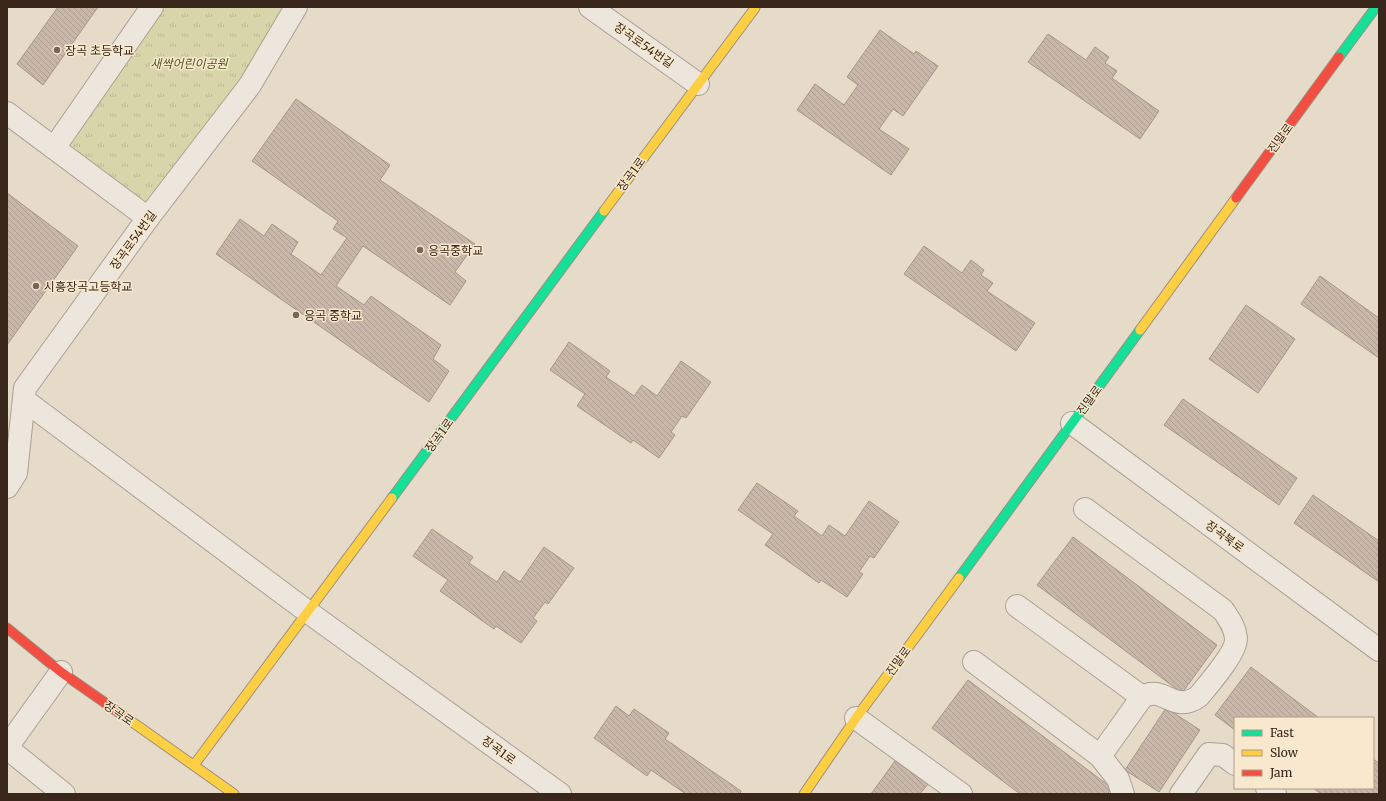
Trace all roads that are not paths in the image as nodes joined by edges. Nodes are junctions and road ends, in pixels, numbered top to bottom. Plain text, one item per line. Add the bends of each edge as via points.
1 (152, 7) edge
2 (296, 7) edge
3 (590, 7) edge
4 (755, 7) edge
5 (1376, 7) edge
6 (698, 84) junction
7 (7, 113) edge
8 (54, 148) junction
9 (148, 218) junction
10 (24, 400) junction
11 (1072, 423) junction
12 (7, 487) edge
13 (1085, 509) dead end
14 (1017, 606) dead end
15 (308, 612) junction
16 (7, 628) edge
17 (1379, 650) edge
18 (974, 662) dead end
19 (61, 672) junction
20 (1142, 697) junction
21 (856, 718) junction
22 (7, 748) edge
23 (1100, 756) junction
24 (1234, 763) edge
25 (194, 765) junction
26 (64, 794) edge
27 (234, 794) edge
28 (560, 794) edge
29 (804, 794) edge
30 (961, 794) edge
31 (1123, 794) edge
32 (1181, 794) edge

1 - 8 street
2 - 9 street, 장곡로54번길 via 250,85
3 - 6 street, 장곡로54번길
4 - 6 street, 장곡1로
5 - 11 street, 진말로
6 - 15 street, 장곡1로
7 - 8 street
8 - 9 street
9 - 10 street, 장곡로54번길 via 25,388
10 - 12 street, 장곡로54번길 via 16,473
10 - 15 street
11 - 17 street, 장곡북로
11 - 21 street, 진말로
13 - 20 street via 1223,610 1232,623 1236,640 1232,651 1192,702 1180,704 1162,695 1148,694
14 - 20 street
15 - 25 street
15 - 28 street, 장곡1로
16 - 19 street, 장곡로
18 - 23 street
19 - 22 street
19 - 25 street, 장곡로
20 - 23 street
21 - 29 street, 진말로
21 - 30 street
22 - 26 street
23 - 31 street via 1118,779
24 - 32 street via 1223,755 1209,754
25 - 27 street, 장곡로

